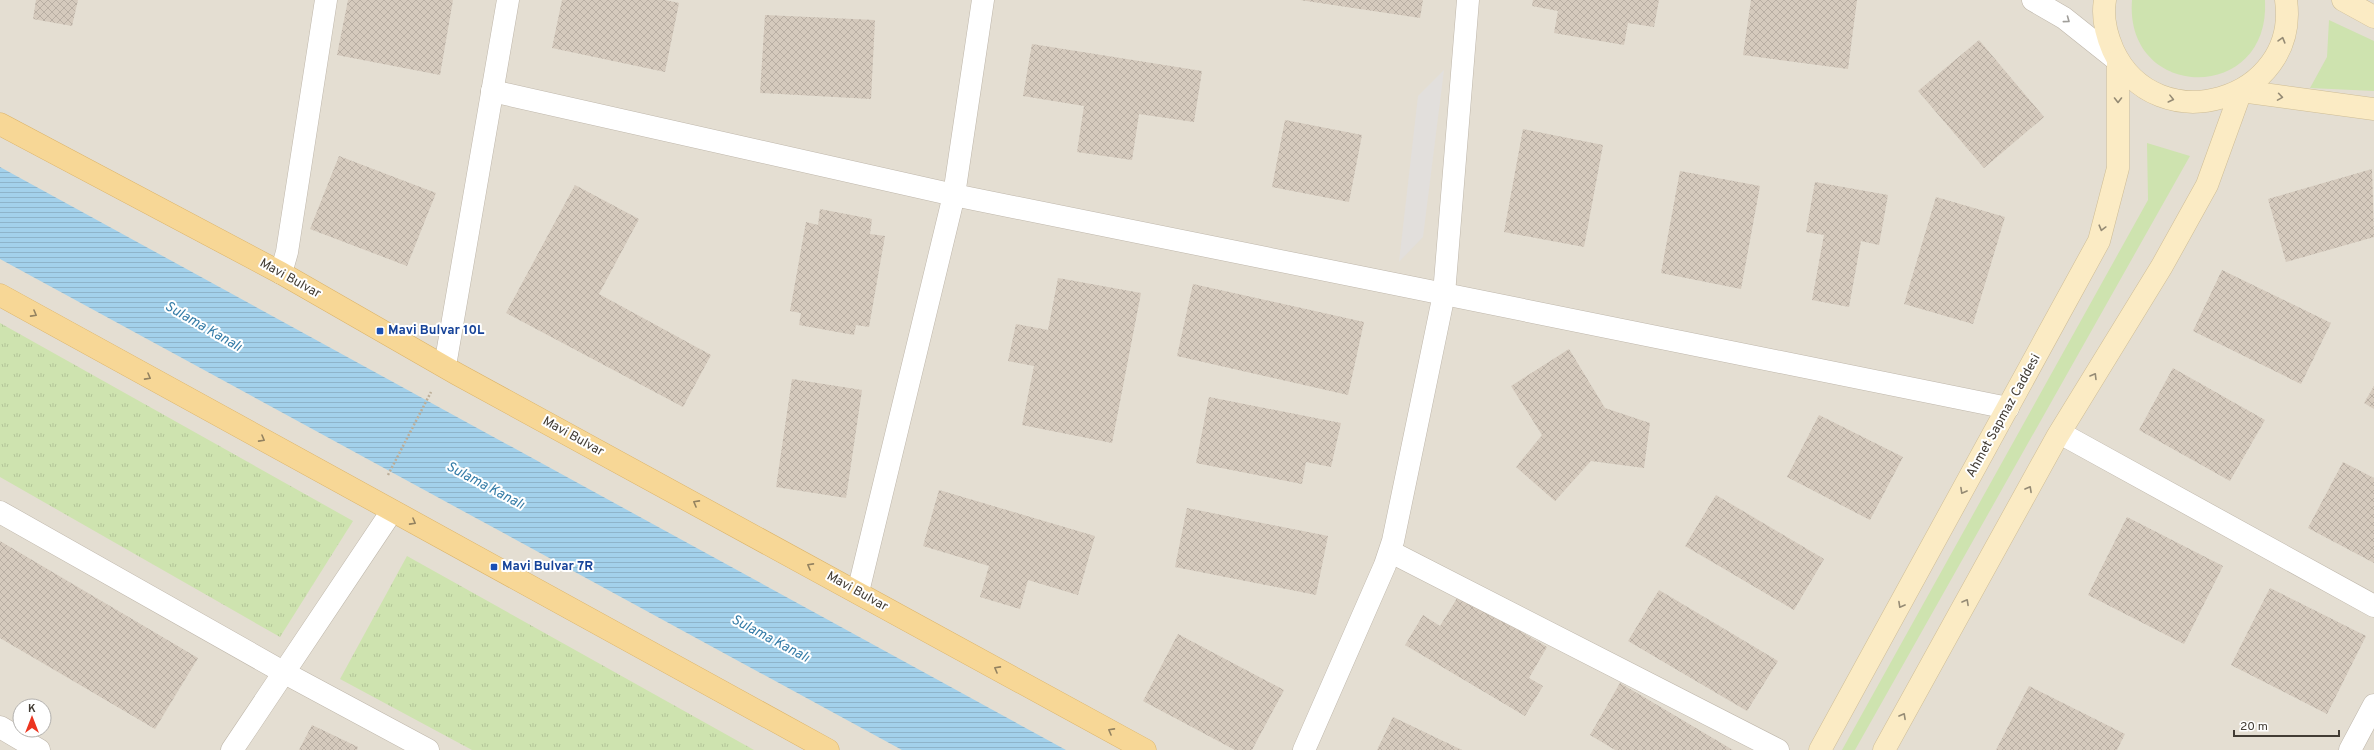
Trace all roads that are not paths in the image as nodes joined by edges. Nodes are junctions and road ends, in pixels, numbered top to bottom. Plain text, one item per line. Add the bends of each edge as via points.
1 (326, 0) edge
2 (508, 0) edge
3 (983, 0) edge
4 (1468, 0) edge
5 (2033, 0) edge
6 (2105, 0) edge
7 (2286, 0) edge
8 (2343, 0) edge
9 (2374, 17) edge
10 (2118, 61) junction
11 (492, 91) junction
12 (2241, 91) junction
13 (2374, 108) edge
14 (0, 124) edge
15 (954, 195) junction
16 (281, 273) junction
17 (1444, 294) junction
18 (0, 296) edge
19 (445, 366) junction
20 (2008, 408) junction
21 (2060, 433) junction
22 (392, 511) junction
23 (0, 512) edge
24 (1391, 552) junction
25 (858, 592) junction
26 (2374, 606) edge
27 (283, 672) junction
28 (2374, 705) edge
29 (0, 727) edge
30 (39, 750) edge
31 (232, 750) edge
32 (428, 750) edge
33 (828, 750) edge
34 (1145, 750) edge
35 (1304, 750) edge
36 (1778, 750) edge
37 (1820, 750) edge
38 (1884, 750) edge
39 (2350, 750) edge

1 - 16 street via 287,252
2 - 11 street
3 - 15 street
4 - 17 street
5 -> 10 street via 2064,18
6 - 10 main road via 2103,11 2107,37
12 -> 7 main road via 2266,71 2282,44 2288,14
8 - 9 main road
10 -> 12 main road via 2137,82 2161,96 2187,103 2208,101
10 -> 20 main road, Ahmet Sapmaz Caddesi via 2118,168 2098,241
11 - 15 street
11 - 19 street
12 -> 13 main road
21 -> 12 main road via 2208,186
14 - 16 main road, Mavi Bulvar
15 - 17 street
15 - 25 street
16 - 19 main road, Mavi Bulvar
17 - 20 street
17 - 24 street
18 -> 22 main road
25 -> 19 main road, Mavi Bulvar
20 -> 37 main road, Ahmet Sapmaz Caddesi
21 - 26 street
38 -> 21 main road
22 - 27 street
22 -> 33 main road
23 - 27 street
24 - 35 street
24 - 36 street
34 -> 25 main road, Mavi Bulvar
27 - 31 street
27 - 32 street
28 - 39 street
29 - 30 street

